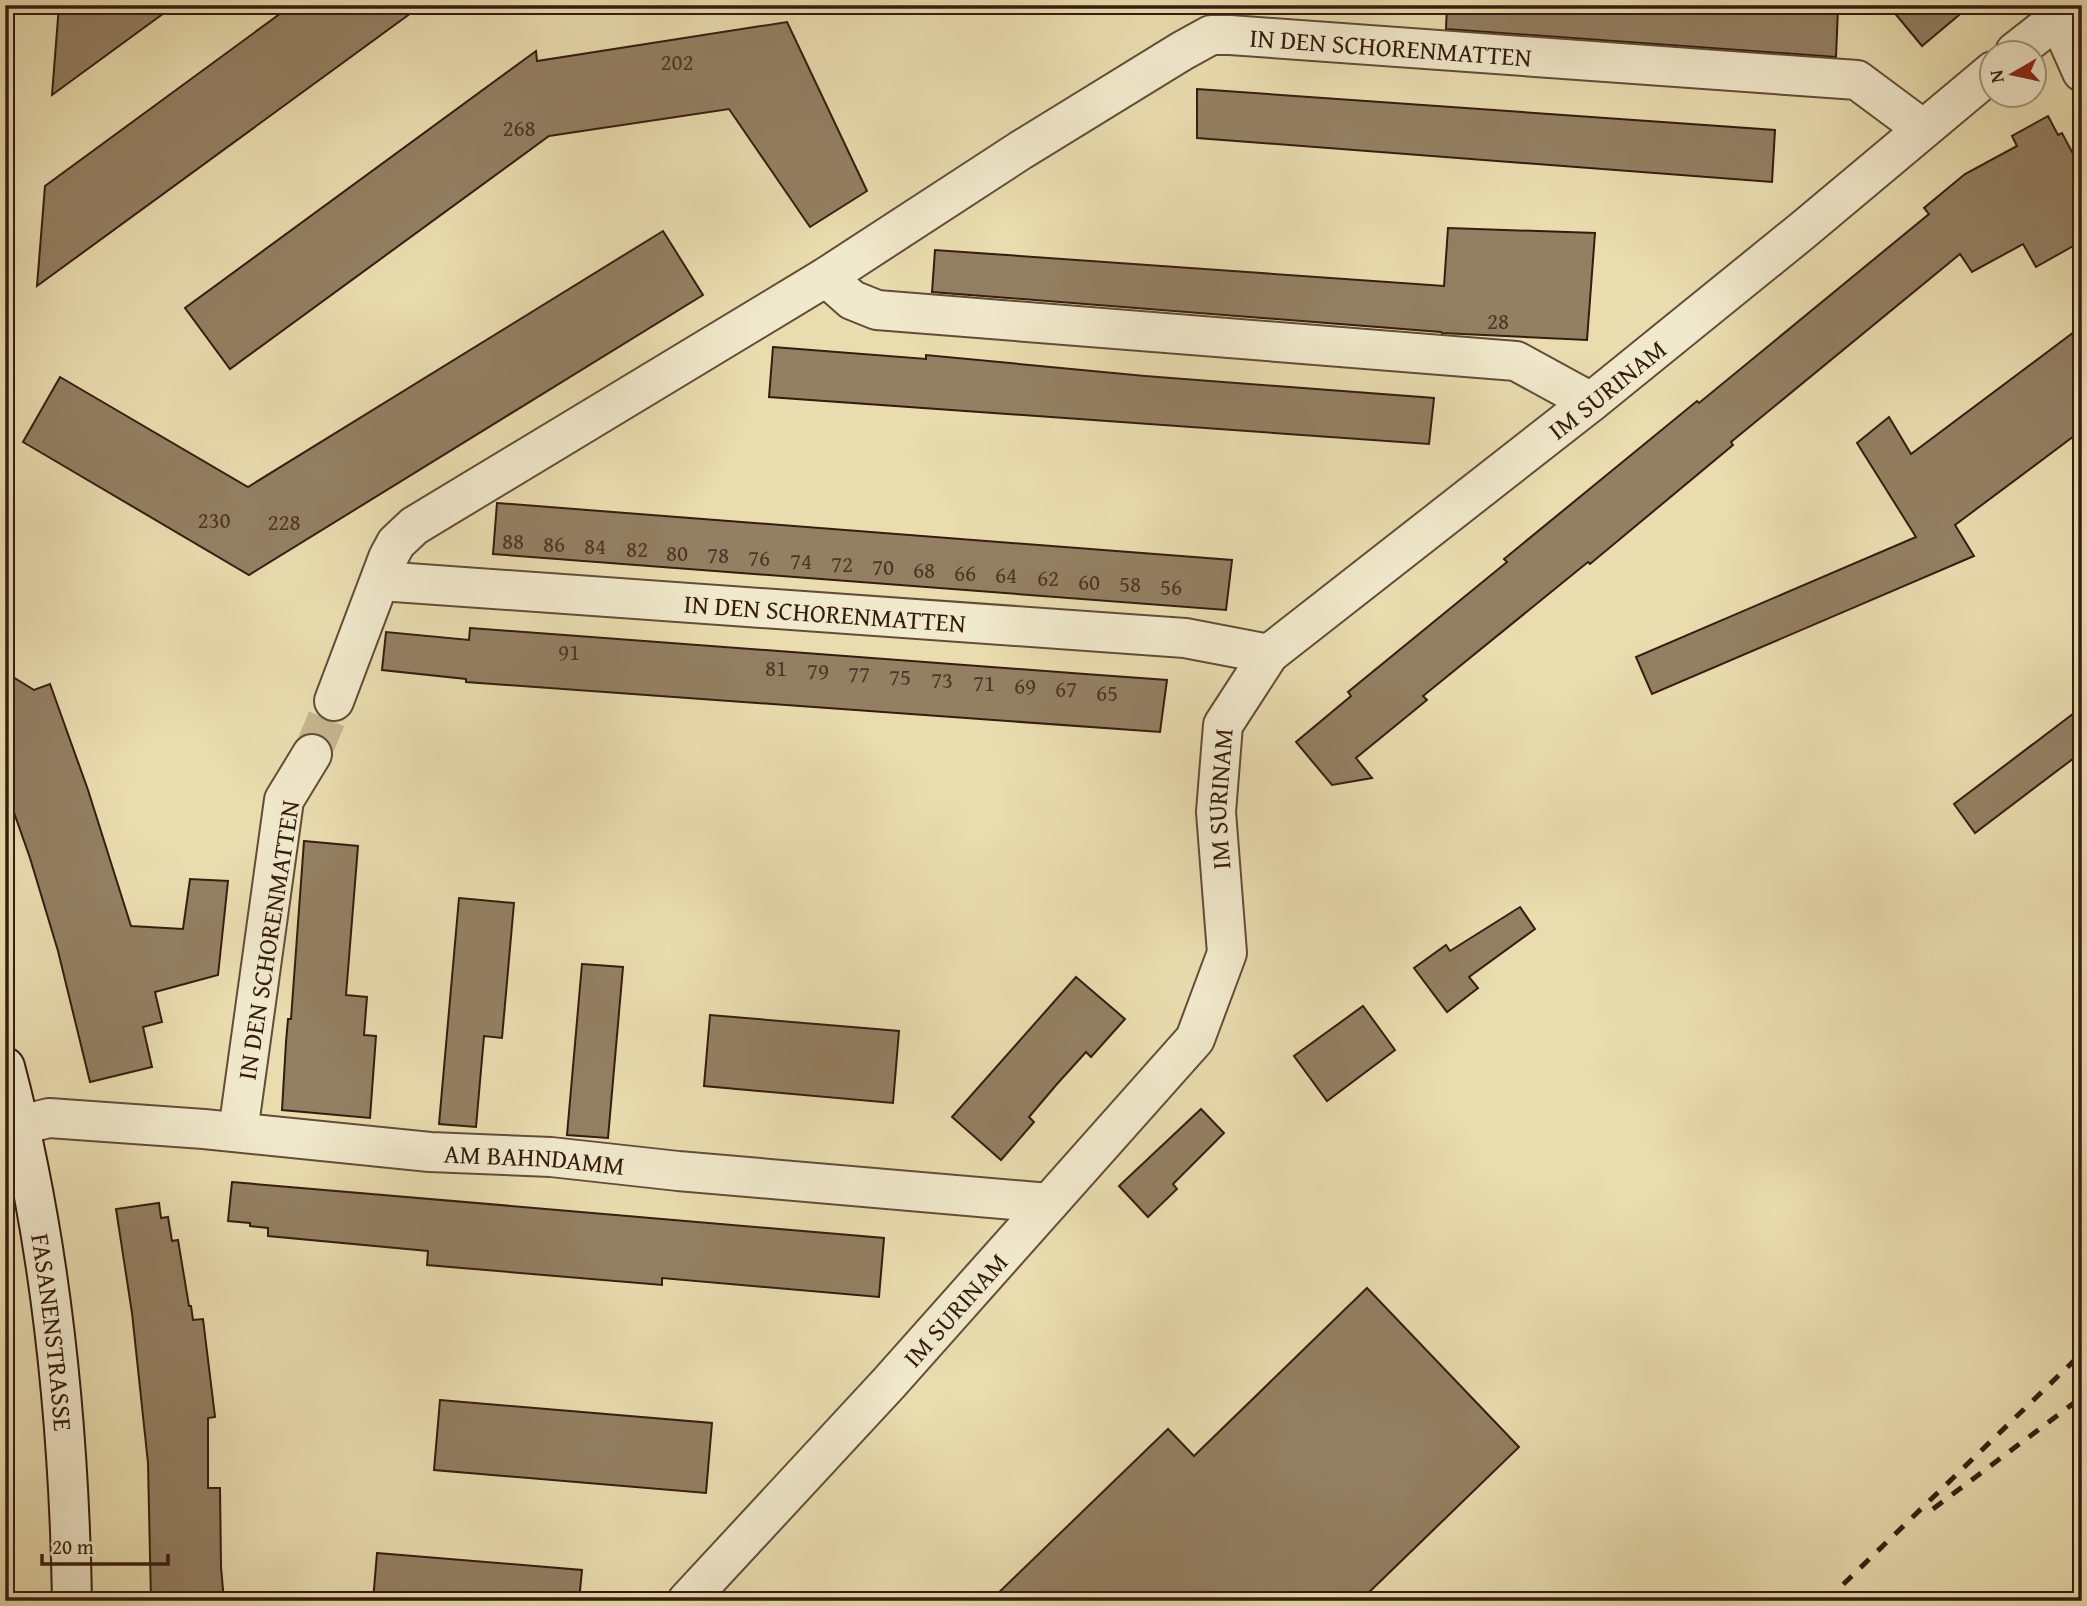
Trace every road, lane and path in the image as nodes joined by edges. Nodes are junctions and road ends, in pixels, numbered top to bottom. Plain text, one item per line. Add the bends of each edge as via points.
1 (2062, 10) edge
2 (2031, 38) edge
3 (2082, 72) edge
4 (1979, 83) edge
5 (1923, 130) junction
6 (826, 277) junction
7 (1591, 402) junction
8 (380, 581) junction
9 (1269, 654) junction
10 (334, 701) tunnel mouth
11 (312, 754) tunnel mouth
12 (5, 1067) edge
13 (21, 1125) junction
14 (238, 1132) junction
15 (1049, 1203) junction
16 (72, 1601) edge
17 (687, 1601) edge

1 - 2 street
1 - 3 street
4 - 5 street, IM SURINAM
5 - 6 street, IN DEN SCHORENMATTEN via 1857,80 1210,35
5 - 7 street, IM SURINAM
6 - 7 street via 852,300 877,310 1516,360
6 - 8 street, IN DEN SCHORENMATTEN via 414,526 396,543
7 - 9 street, IM SURINAM
8 - 9 street, IN DEN SCHORENMATTEN via 1185,638
8 - 10 street, IN DEN SCHORENMATTEN
9 - 15 street, IM SURINAM via 1223,725 1216,812 1227,953 1195,1038
11 - 14 street, IN DEN SCHORENMATTEN via 285,800
12 - 13 street, FASANENSTRASSE
13 - 14 street, AM BAHNDAMM via 49,1118
13 - 16 street, FASANENSTRASSE via 61,1391
14 - 15 street, AM BAHNDAMM
15 - 17 street, IM SURINAM

